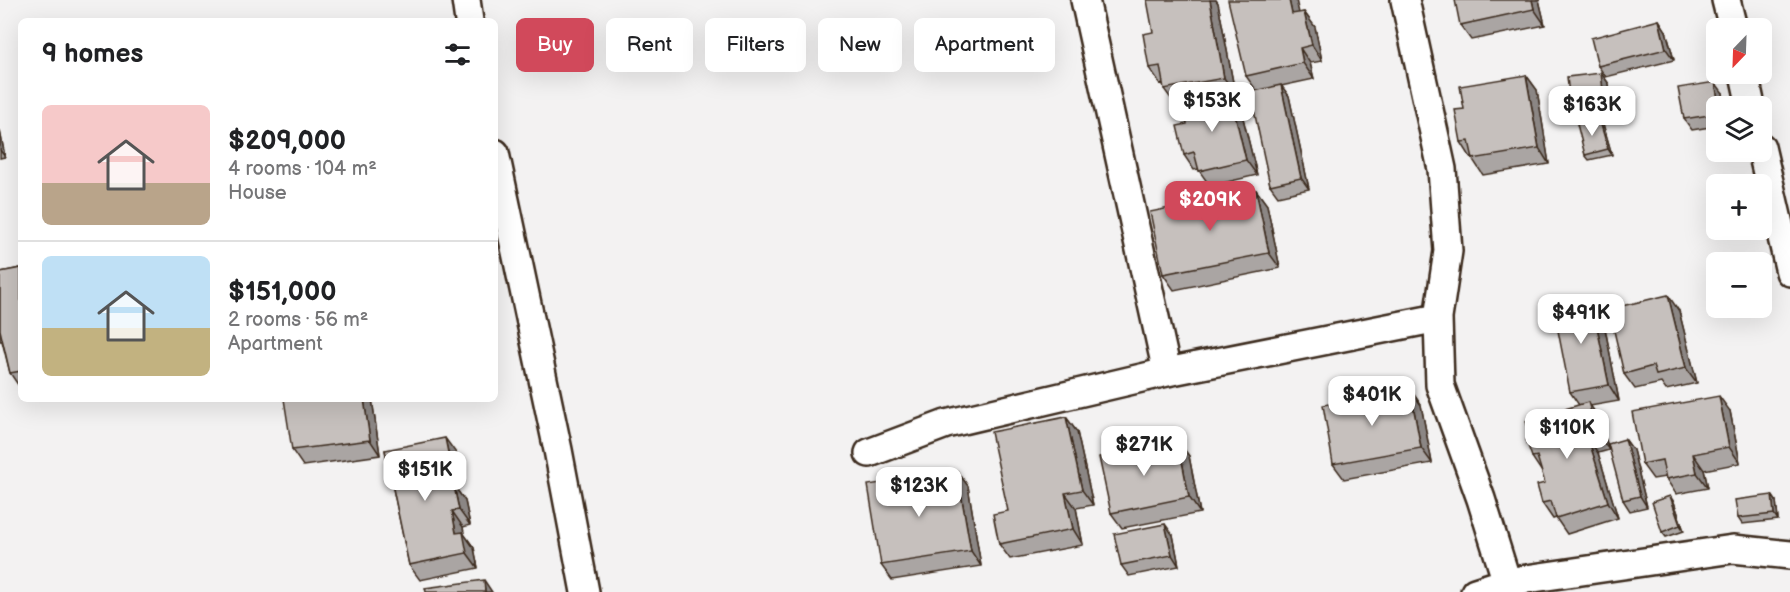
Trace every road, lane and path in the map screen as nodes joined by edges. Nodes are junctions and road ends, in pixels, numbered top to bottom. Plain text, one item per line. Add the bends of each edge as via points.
1 (466, 0) edge
2 (1085, 0) edge
3 (1405, 0) edge
4 (1726, 0) edge
5 (469, 18) edge
6 (1730, 18) edge
7 (1764, 162) edge
8 (498, 167) edge
9 (1790, 272) edge
10 (1437, 318) junction
11 (1167, 372) junction
12 (869, 453) dead end
13 (1790, 555) edge
14 (1508, 587) edge
15 (585, 592) edge
16 (1475, 592) edge

1 - 5 street
2 - 11 street
3 - 10 street via 1442,169 1448,251
4 - 6 street
7 - 9 street
8 - 15 street
10 - 11 street
10 - 14 street via 1440,385
11 - 12 street via 946,424
13 - 14 street via 1733,549
14 - 16 street

